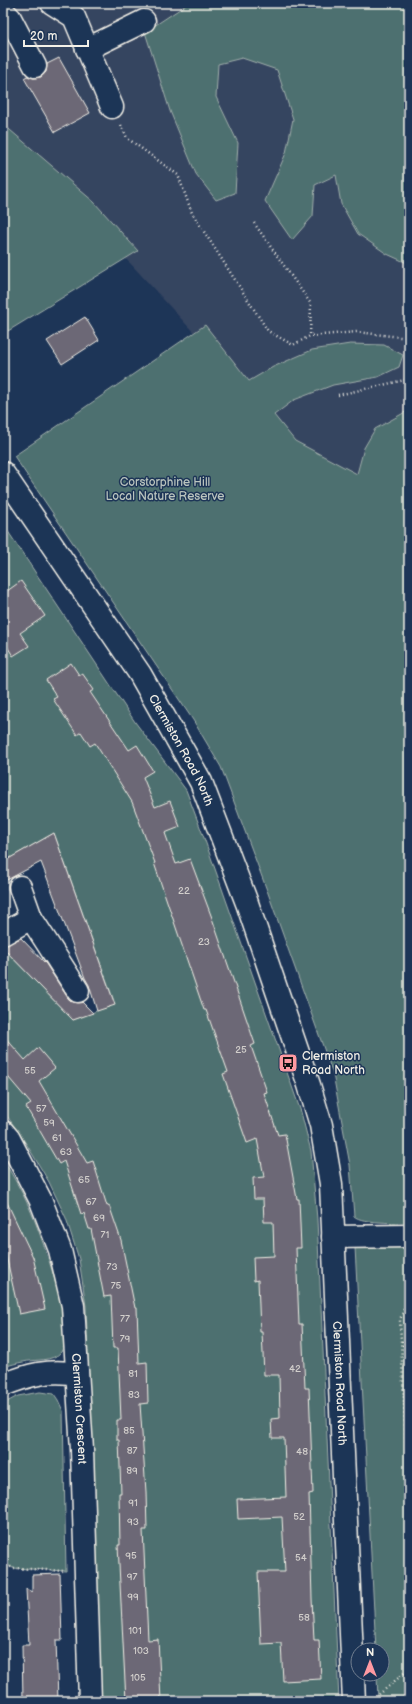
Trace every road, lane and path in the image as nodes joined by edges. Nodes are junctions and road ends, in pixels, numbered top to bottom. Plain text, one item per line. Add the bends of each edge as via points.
1 (52, 3) edge
2 (3, 12) edge
3 (144, 21) dead end
4 (87, 49) junction
5 (35, 66) dead end
6 (112, 107) joint
7 (254, 223) dead end
8 (310, 336) junction
9 (409, 338) edge
10 (409, 379) edge
11 (338, 395) dead end
12 (3, 473) edge
13 (20, 887) dead end
14 (31, 918) junction
15 (3, 934) edge
16 (78, 991) dead end
17 (3, 1132) edge
18 (409, 1236) edge
19 (333, 1237) junction
20 (408, 1298) edge
21 (400, 1337) junction
22 (409, 1366) edge
23 (77, 1374) junction
24 (3, 1386) edge
25 (409, 1472) edge
26 (3, 1564) edge
27 (85, 1569) junction
28 (409, 1669) edge
29 (90, 1701) edge
30 (354, 1701) edge

1 - 4 street via 74,17
2 - 5 street via 10,18
3 - 4 street
4 - 6 street
6 - 8 path via 127,138 178,175 192,213 268,331 293,345
7 - 8 path via 311,304
8 - 9 path via 358,332
10 - 11 path
12 - 19 street, Clermiston Road North via 140,674 201,782 248,904 321,1125 331,1184
13 - 14 street
14 - 15 street
14 - 16 street
17 - 23 street, Clermiston Crescent via 41,1201 60,1250 73,1306
18 - 19 street
19 - 30 street, Clermiston Road North
20 - 21 path via 400,1320
21 - 22 path
21 - 25 path
23 - 24 street via 59,1371 24,1376
23 - 27 street, Clermiston Crescent
26 - 27 path via 13,1568 66,1571
27 - 29 street, Clermiston Crescent
28 - 30 path via 378,1697

